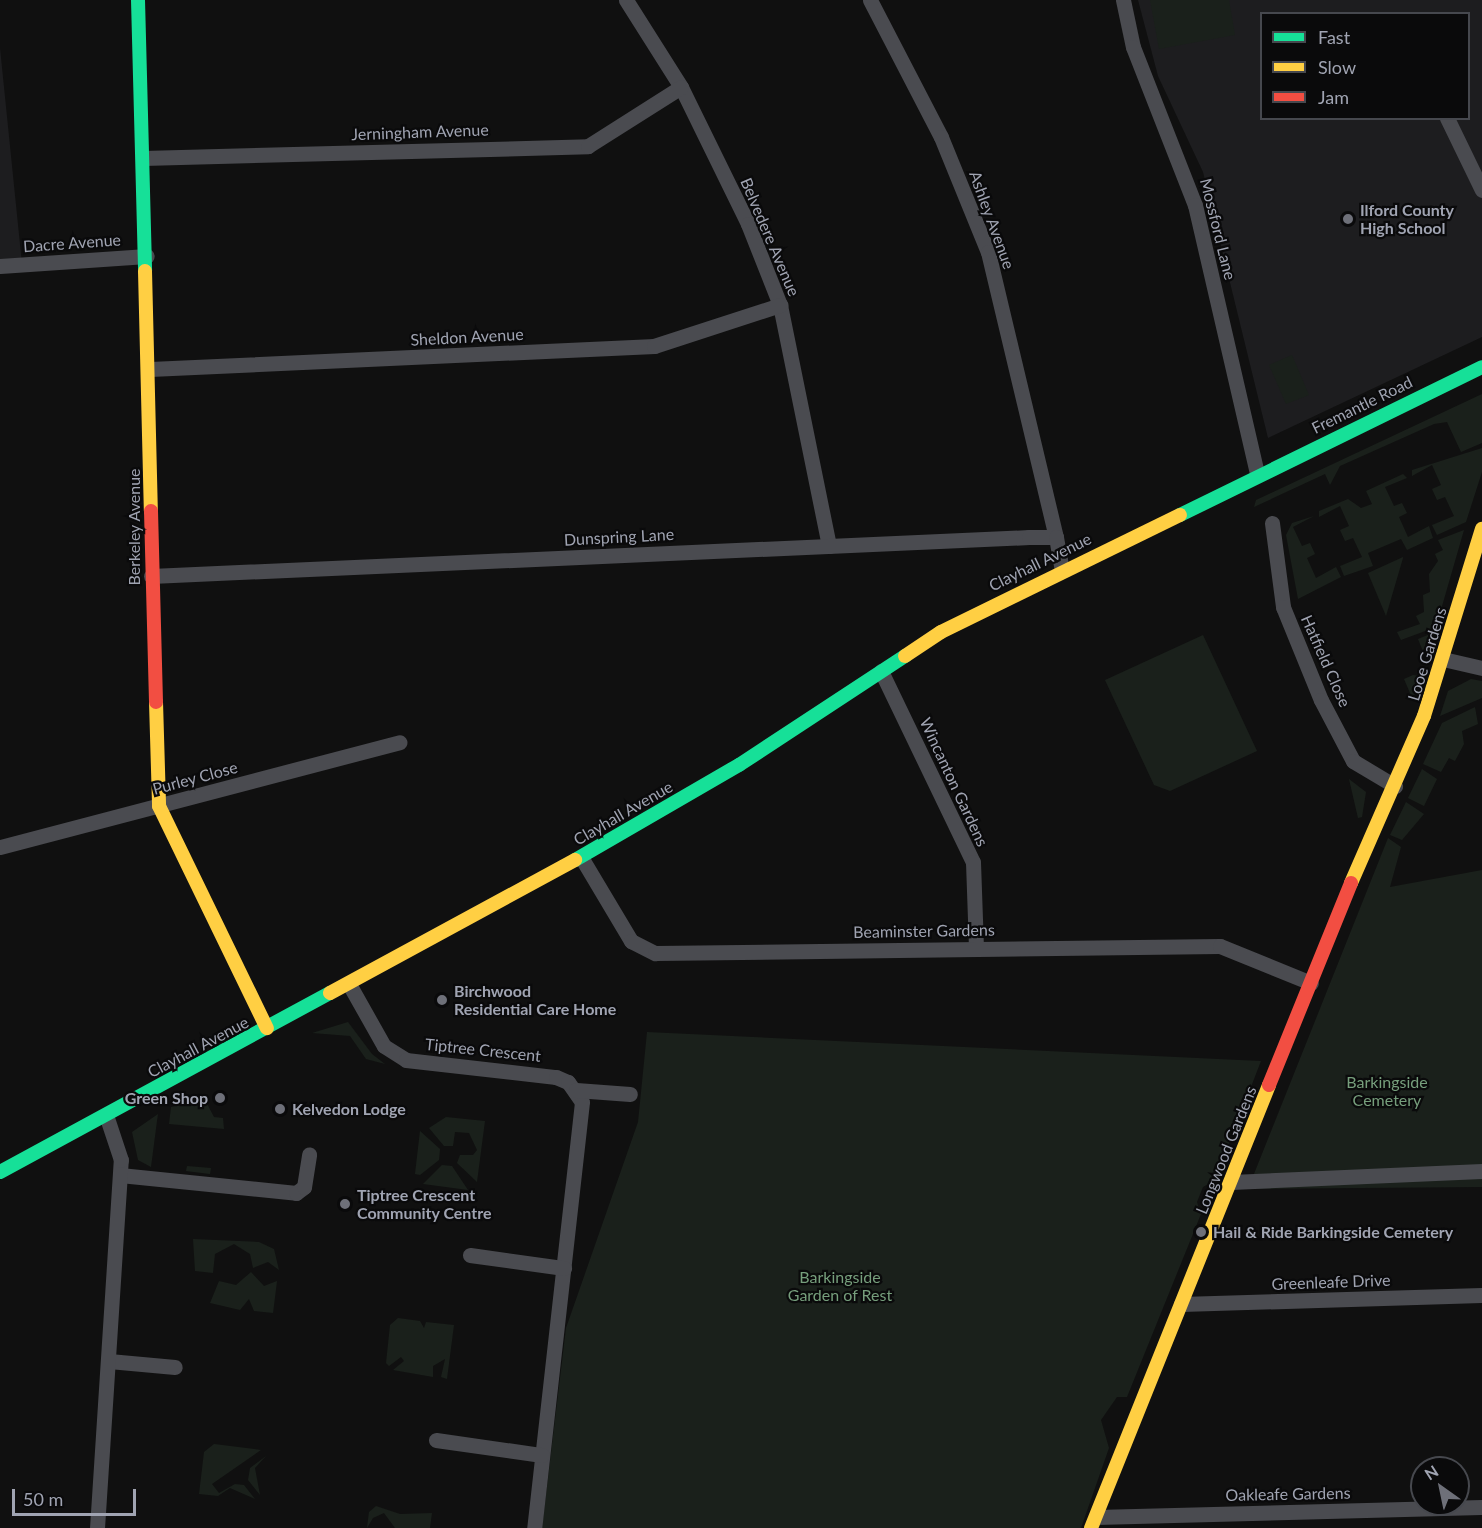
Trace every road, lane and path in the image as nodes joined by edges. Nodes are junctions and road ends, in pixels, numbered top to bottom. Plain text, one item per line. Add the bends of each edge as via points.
1 (138, 0) edge
2 (626, 0) edge
3 (870, 0) edge
4 (1123, 0) edge
5 (681, 87) junction
6 (1448, 120) edge
7 (143, 158) junction
8 (1482, 190) edge
9 (147, 256) junction
10 (0, 266) edge
11 (780, 305) junction
12 (1482, 367) edge
13 (150, 369) junction
14 (1257, 474) junction
15 (1272, 523) dead end
16 (1482, 529) edge
17 (1056, 537) junction
18 (829, 546) junction
19 (1062, 570) junction
20 (151, 576) junction
21 (1443, 659) junction
22 (1482, 668) edge
23 (881, 671) junction
24 (399, 742) dead end
25 (1395, 786) junction
26 (159, 806) junction
27 (0, 847) edge
28 (581, 857) junction
29 (976, 949) junction
30 (1311, 983) junction
31 (349, 984) junction
32 (267, 1028) junction
33 (576, 1089) junction
34 (630, 1094) dead end
35 (106, 1115) junction
36 (309, 1154) dead end
37 (1482, 1171) edge
38 (0, 1172) edge
39 (120, 1175) junction
40 (1231, 1182) junction
41 (470, 1255) dead end
42 (564, 1268) junction
43 (1482, 1295) edge
44 (1181, 1304) junction
45 (109, 1361) junction
46 (175, 1367) dead end
47 (436, 1440) dead end
48 (542, 1455) junction
49 (1482, 1507) edge
50 (1094, 1522) edge
51 (97, 1528) edge
52 (534, 1528) edge

1 - 7 street, Berkeley Avenue
2 - 5 street, Belvedere Avenue
3 - 17 street, Ashley Avenue via 941,137 988,252
4 - 14 street, Mossford Lane via 1133,47 1196,205
5 - 7 street, Jerningham Avenue via 588,146
5 - 11 street, Belvedere Avenue via 748,224
6 - 8 street
7 - 9 street, Berkeley Avenue
9 - 10 street, Dacre Avenue
9 - 13 street, Berkeley Avenue
11 - 13 street, Sheldon Avenue via 654,346
11 - 18 street, Belvedere Avenue
12 - 14 street, Fremantle Road
13 - 20 street, Berkeley Avenue
14 - 19 street, Clayhall Avenue
15 - 25 street, Hatfield Close via 1283,607 1321,700 1353,761
16 - 21 street, Looe Gardens
17 - 18 street, Dunspring Lane
17 - 19 street
18 - 20 street, Dunspring Lane
19 - 23 street, Clayhall Avenue via 941,632
20 - 26 street, Berkeley Avenue
21 - 22 street
21 - 25 street, Looe Gardens
23 - 28 street, Clayhall Avenue via 739,765
23 - 29 street, Wincanton Gardens via 973,862
24 - 26 street, Purley Close
25 - 30 street, Longwood Gardens
26 - 27 street, Purley Close
26 - 32 street, Berkeley Avenue
28 - 29 street, Beaminster Gardens via 641,950
28 - 31 street, Clayhall Avenue
29 - 30 street, Beaminster Gardens via 1220,946
30 - 40 street, Longwood Gardens
31 - 32 street, Clayhall Avenue
31 - 33 street, Tiptree Crescent via 384,1046 406,1060 549,1076
32 - 35 street, Clayhall Avenue
33 - 34 street, Tiptree Crescent
33 - 42 street via 582,1115
35 - 38 street, Clayhall Avenue
35 - 39 street via 120,1148
36 - 39 street via 304,1187 296,1193
37 - 40 street
39 - 45 street
40 - 44 street, Longwood Gardens
41 - 42 street
42 - 48 street
43 - 44 street, Greenleafe Drive
44 - 50 street, Longwood Gardens
45 - 46 street
45 - 51 street
47 - 48 street
48 - 52 street
49 - 50 street, Oakleafe Gardens

